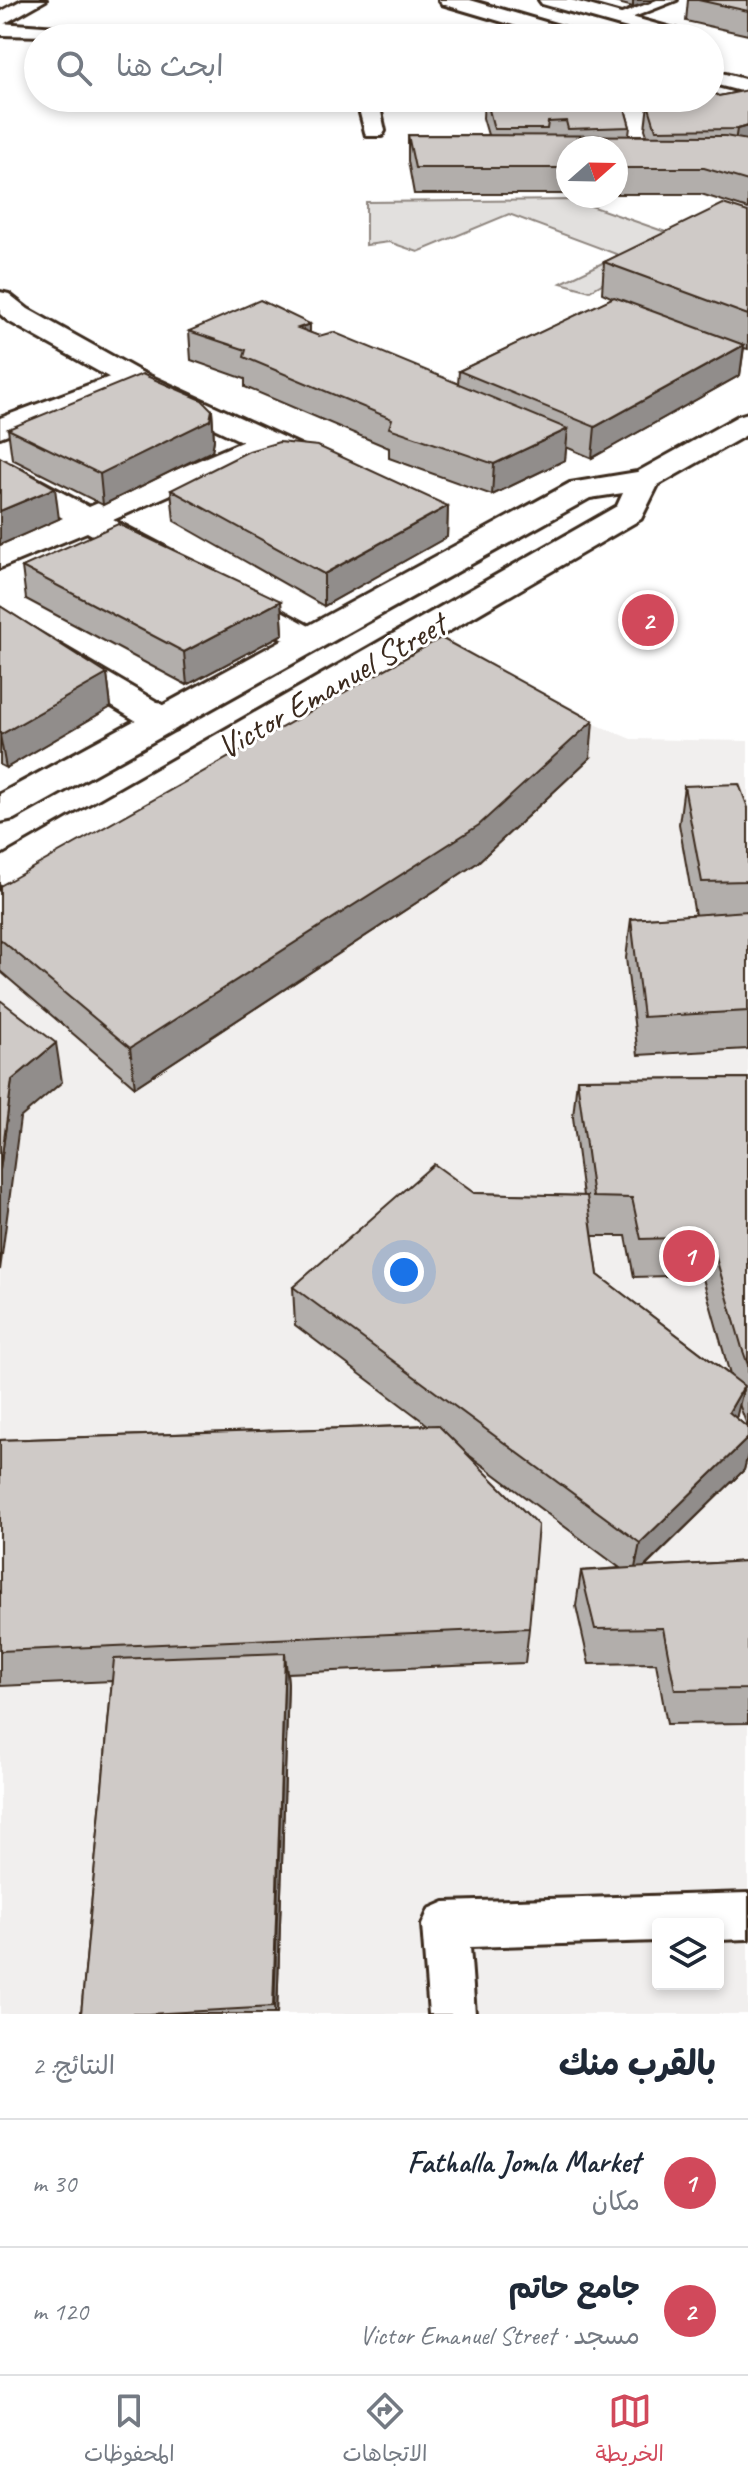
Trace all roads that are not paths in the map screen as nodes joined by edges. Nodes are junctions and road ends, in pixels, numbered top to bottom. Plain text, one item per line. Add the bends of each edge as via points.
1 (36, 0) edge
2 (449, 0) edge
3 (549, 0) edge
4 (670, 0) edge
5 (618, 9) edge
6 (1, 21) edge
7 (24, 24) edge
8 (531, 24) edge
9 (653, 24) edge
10 (724, 80) edge
11 (748, 87) edge
12 (370, 112) edge
13 (374, 131) dead end
14 (6, 312) edge
15 (131, 378) junction
16 (748, 422) edge
17 (0, 428) edge
18 (265, 441) junction
19 (0, 472) edge
20 (349, 479) edge
21 (645, 480) junction
22 (88, 519) junction
23 (0, 558) edge
24 (0, 624) edge
25 (310, 640) junction
26 (163, 721) junction
27 (0, 810) edge
28 (0, 876) edge
29 (748, 1916) edge
30 (452, 2014) edge

1 - 6 main road
2 - 8 main road
3 - 5 main road
4 - 5 lane
5 - 9 main road
6 - 7 main road
10 - 11 main road
12 - 13 main road
14 - 15 main road
15 - 17 main road
15 - 18 main road
16 - 21 main road, Victor Emanuel Street
18 - 20 main road
18 - 22 main road
19 - 22 main road
21 - 25 main road, Victor Emanuel Street via 581,490 475,536
21 - 28 main road, Victor Emanuel Street via 630,512
22 - 23 main road
22 - 25 main road
24 - 26 main road
25 - 26 main road, Victor Emanuel Street
26 - 27 main road, Victor Emanuel Street
29 - 30 lane via 445,1925

